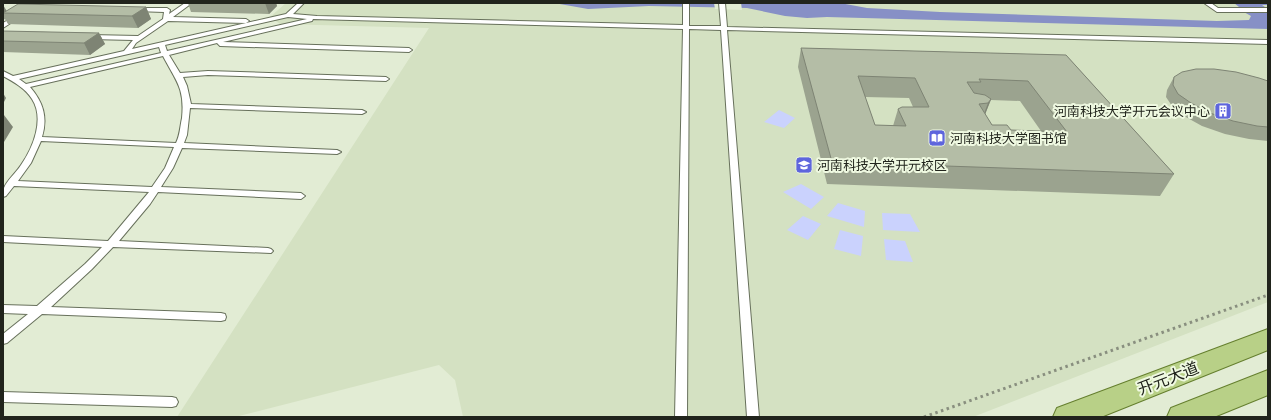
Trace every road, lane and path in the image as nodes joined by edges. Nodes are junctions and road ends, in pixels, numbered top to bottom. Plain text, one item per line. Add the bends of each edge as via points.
1 (189, 3) edge
2 (301, 3) edge
3 (686, 3) edge
4 (722, 3) edge
5 (1207, 3) edge
6 (128, 9) edge
7 (1268, 10) edge
8 (22, 14) edge
9 (288, 15) junction
10 (317, 18) junction
11 (166, 19) junction
12 (260, 22) junction
13 (3, 26) edge
14 (686, 28) junction
15 (724, 28) junction
16 (87, 36) edge
17 (140, 38) junction
18 (1268, 42) edge
19 (161, 44) junction
20 (207, 44) junction
21 (409, 50) dead end
22 (126, 53) junction
23 (165, 54) junction
24 (3, 73) edge
25 (179, 75) junction
26 (14, 78) junction
27 (386, 79) dead end
28 (26, 86) junction
29 (188, 106) junction
30 (362, 112) dead end
31 (38, 139) junction
32 (180, 145) junction
33 (337, 152) dead end
34 (13, 183) junction
35 (156, 189) junction
36 (3, 194) edge
37 (301, 196) dead end
38 (3, 239) edge
39 (111, 244) junction
40 (268, 251) dead end
41 (1268, 295) edge
42 (3, 309) edge
43 (40, 310) junction
44 (221, 317) dead end
45 (1268, 339) edge
46 (3, 340) edge
47 (1268, 382) edge
48 (3, 396) edge
49 (172, 402) dead end
50 (681, 417) edge
51 (753, 417) edge
52 (924, 417) edge
53 (1068, 417) edge
54 (1182, 417) edge

1 - 11 lane
2 - 9 lane
3 - 14 lane
4 - 15 lane
5 - 7 lane via 1217,10
6 - 11 lane via 167,10
8 - 13 lane
9 - 10 lane
9 - 12 lane
10 - 14 lane
10 - 20 lane
11 - 12 lane
11 - 17 lane
12 - 19 lane
14 - 15 lane
14 - 50 lane
15 - 18 lane
15 - 51 lane
16 - 17 lane
17 - 22 lane
19 - 22 lane
19 - 23 lane
20 - 21 lane
20 - 23 lane
22 - 26 lane
23 - 25 lane
23 - 28 lane
24 - 26 lane
25 - 27 lane via 208,73
25 - 29 lane
26 - 28 lane
28 - 31 lane via 39,105 42,125
29 - 30 lane
29 - 32 lane
31 - 32 lane
31 - 34 lane via 27,163
32 - 33 lane
32 - 35 lane
34 - 35 lane
34 - 36 lane
35 - 37 lane
35 - 39 lane
38 - 39 lane
39 - 40 lane
39 - 43 lane
41 - 52 path
42 - 43 lane
43 - 44 lane
43 - 46 lane
45 - 53 main road, 开元大道
47 - 54 main road
48 - 49 lane

